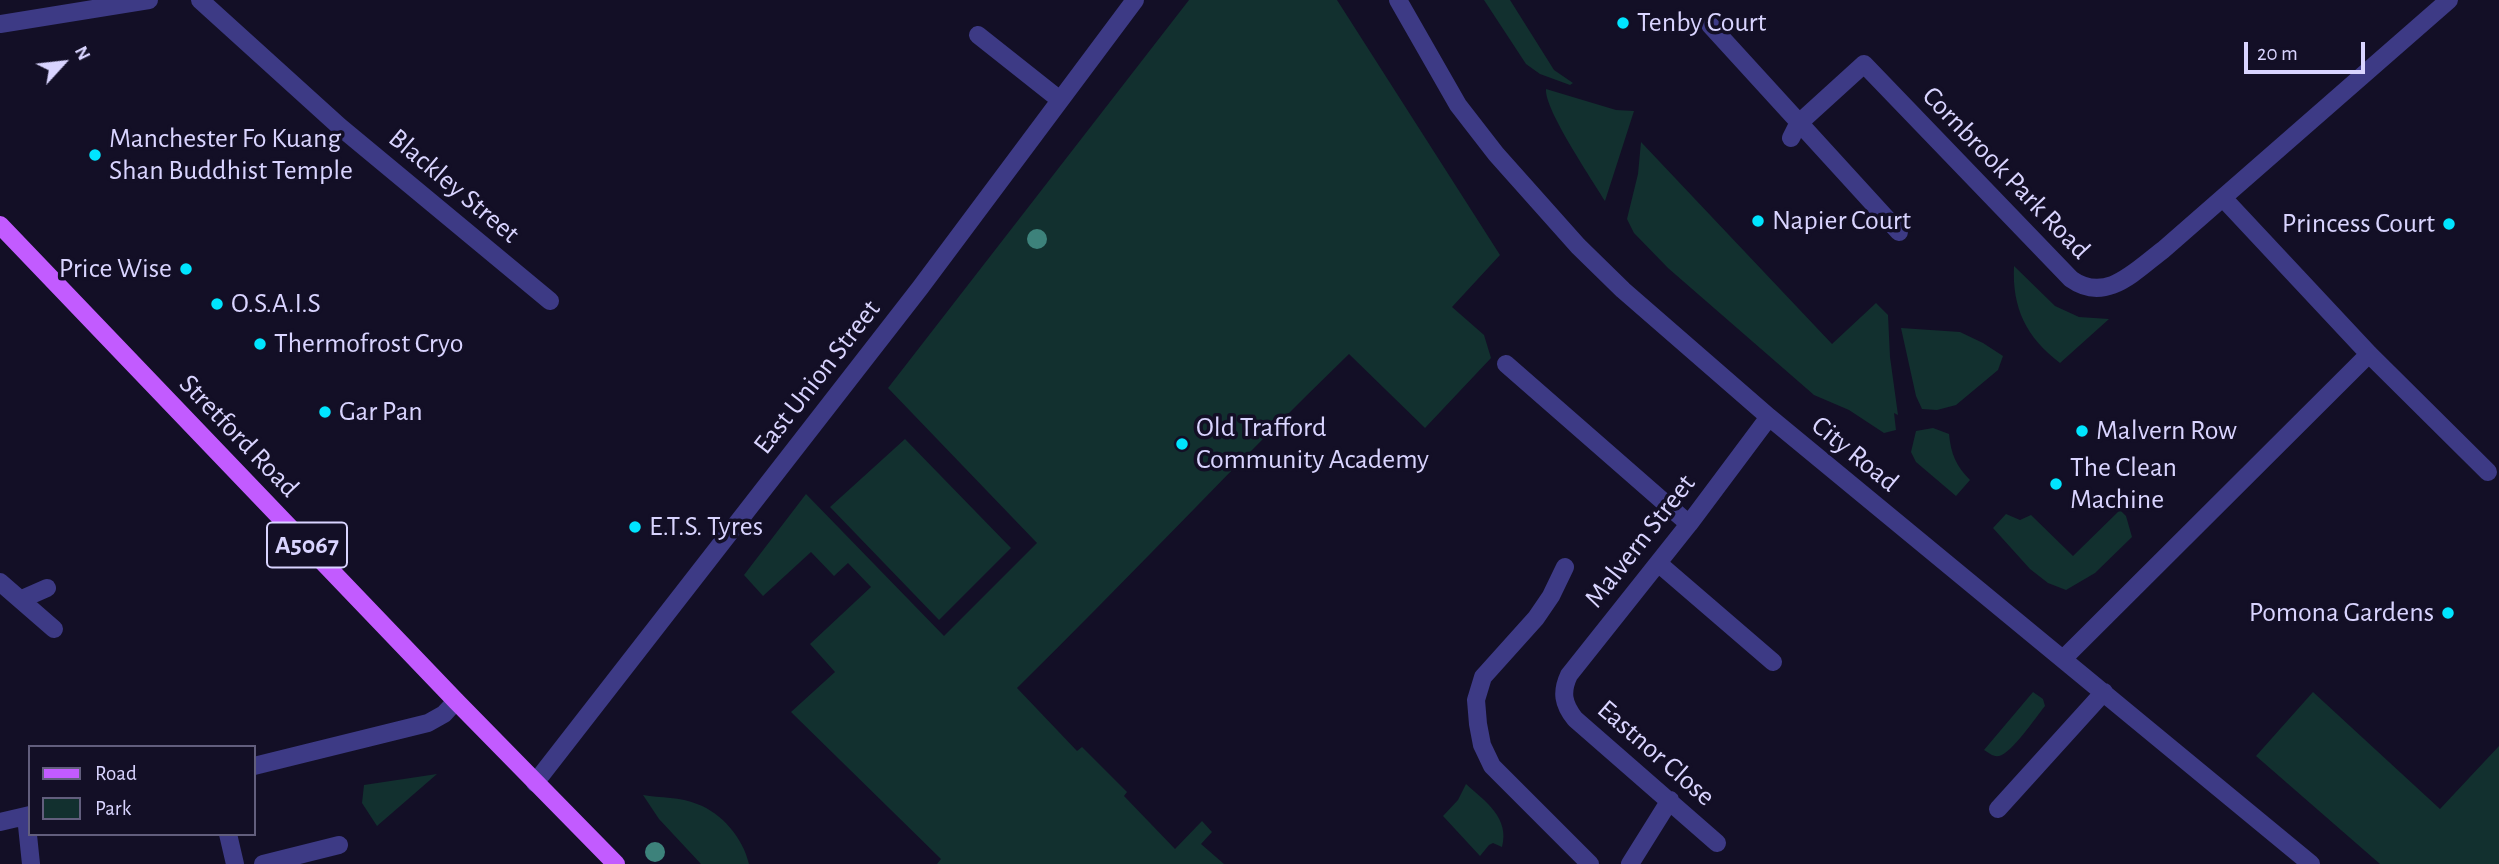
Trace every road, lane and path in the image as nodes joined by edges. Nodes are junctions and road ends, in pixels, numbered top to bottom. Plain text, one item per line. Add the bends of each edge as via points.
1 (149, 0) edge
2 (200, 0) edge
3 (1135, 0) edge
4 (1398, 0) edge
5 (1409, 0) edge
6 (2449, 0) edge
7 (0, 23) edge
8 (1710, 26) dead end
9 (978, 34) dead end
10 (1417, 36) junction
11 (1060, 100) junction
12 (1795, 131) junction
13 (2224, 199) junction
14 (0, 225) edge
15 (1899, 232) dead end
16 (550, 301) dead end
17 (2369, 354) junction
18 (1506, 364) dead end
19 (1769, 417) junction
20 (2488, 472) dead end
21 (1689, 524) junction
22 (1658, 563) junction
23 (1565, 567) dead end
24 (0, 582) edge
25 (47, 587) dead end
26 (22, 599) junction
27 (54, 629) dead end
28 (2063, 659) junction
29 (1773, 662) dead end
30 (2104, 692) junction
31 (456, 701) junction
32 (1563, 701) joint
33 (256, 766) edge
34 (535, 783) junction
35 (1670, 800) junction
36 (1998, 809) dead end
37 (28, 816) edge
38 (0, 822) edge
39 (29, 836) edge
40 (228, 836) edge
41 (1717, 843) dead end
42 (339, 845) dead end
43 (31, 864) edge
44 (235, 864) edge
45 (263, 864) edge
46 (616, 864) edge
47 (1590, 864) edge
48 (1630, 864) edge
49 (2311, 864) edge

1 - 7 street
2 - 16 street, Blackley Street via 339,126
3 - 11 street, East Union Street
4 - 10 street, City Road
5 - 10 street, City Road
6 - 13 street, Cornbrook Park Road
8 - 12 street
9 - 11 street
10 - 19 street, City Road via 1458,105 1578,246
11 - 34 street, East Union Street via 920,288
12 - 13 street, Cornbrook Park Road via 1864,64 2082,287 2100,289 2121,283
12 - 15 street
13 - 17 street
14 - 31 main road, Stretford Road / A5067
17 - 20 street
17 - 28 street
18 - 21 street
19 - 21 street, Malvern Street
19 - 28 street, City Road
21 - 22 street, Malvern Street
22 - 29 street
22 - 32 street, Malvern Street via 1569,675
23 - 47 street via 1535,618 1483,677 1476,700 1478,724 1492,766
24 - 26 street
25 - 26 street
26 - 27 street
28 - 30 street, City Road
30 - 36 street
30 - 49 street, City Road
31 - 33 street via 428,723
31 - 34 main road, Stretford Road / A5067
32 - 35 street, Eastnor Close via 1574,719
34 - 46 main road, Stretford Road / A5067
35 - 41 street, Eastnor Close
35 - 48 street
37 - 38 street
39 - 43 street
40 - 44 street
42 - 45 street

